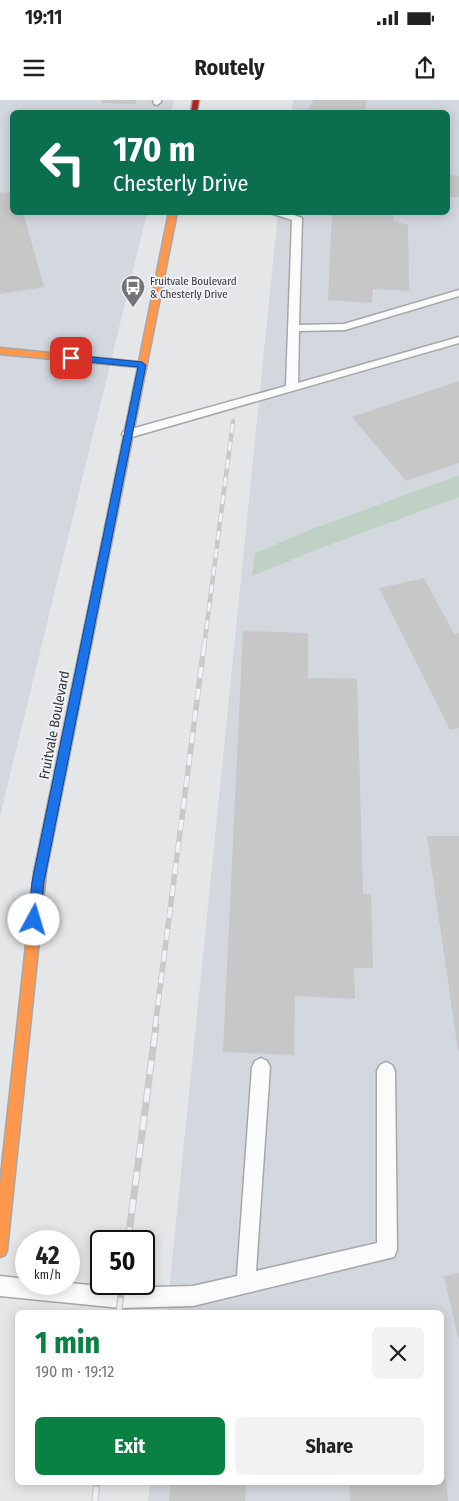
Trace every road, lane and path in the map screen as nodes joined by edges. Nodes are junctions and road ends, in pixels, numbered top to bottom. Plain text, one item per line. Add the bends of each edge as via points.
1 (172, 215) edge
2 (284, 215) edge
3 (459, 293) edge
4 (294, 328) junction
5 (459, 340) edge
6 (0, 351) edge
7 (142, 365) junction
8 (292, 388) junction
9 (128, 434) junction
10 (261, 1067) dead end
11 (386, 1070) dead end
12 (0, 1250) edge
13 (246, 1283) junction
14 (0, 1286) edge

1 - 7 main road, Fruitvale Boulevard
2 - 4 lane via 297,218
3 - 4 lane via 345,326
4 - 8 lane
5 - 8 lane
6 - 7 main road
7 - 9 main road, Fruitvale Boulevard
8 - 9 lane
9 - 12 main road, Fruitvale Boulevard via 38,882
10 - 13 lane
11 - 13 lane via 387,1250
13 - 14 lane via 193,1296 121,1298

